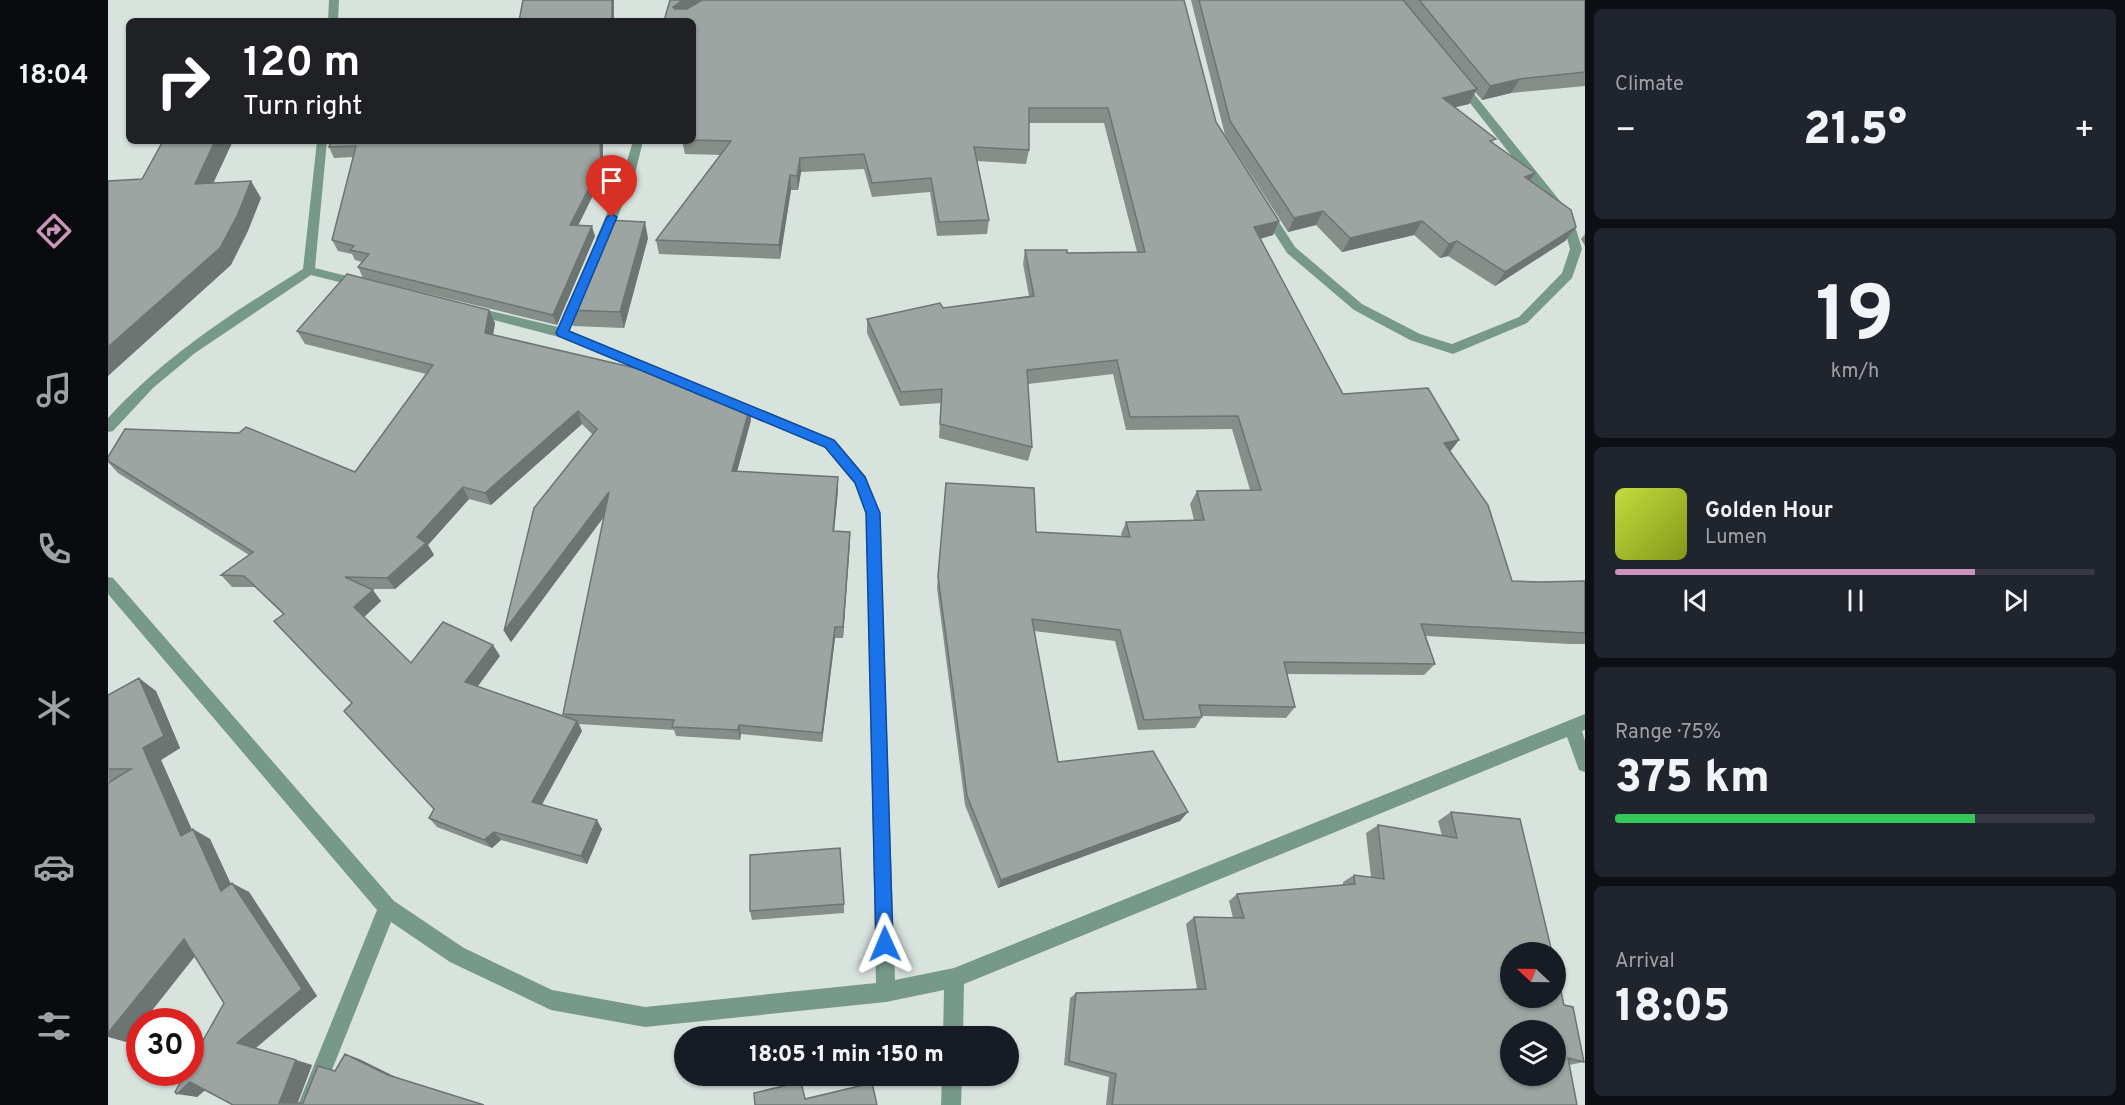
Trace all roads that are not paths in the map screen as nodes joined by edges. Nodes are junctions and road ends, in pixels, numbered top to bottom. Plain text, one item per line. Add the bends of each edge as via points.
1 (334, 0) edge
2 (333, 18) edge
3 (1452, 73) edge
4 (322, 144) edge
5 (637, 144) edge
6 (1261, 202) edge
7 (597, 250) edge
8 (309, 271) junction
9 (584, 281) edge
10 (378, 288) edge
11 (458, 307) edge
12 (562, 333) junction
13 (691, 386) edge
14 (723, 399) edge
15 (108, 427) edge
16 (108, 583) edge
17 (1579, 725) edge
18 (1585, 764) edge
19 (387, 908) junction
20 (954, 978) junction
21 (886, 992) junction
22 (953, 1026) edge
23 (952, 1086) edge
24 (308, 1105) edge
25 (951, 1105) edge

1 - 2 street
3 - 6 street via 1568,219 1576,249 1568,275 1523,320 1453,349 1415,337 1358,307 1291,250
4 - 8 street
5 - 7 street via 628,178
8 - 10 street
8 - 15 street via 225,324 174,362
9 - 12 street
11 - 12 street
12 - 13 street
14 - 21 street via 830,444 861,481 873,513
16 - 19 street
17 - 18 street
17 - 20 street
19 - 21 street via 457,956 551,1000 645,1017
19 - 24 street
20 - 21 street
20 - 22 street
23 - 25 street

